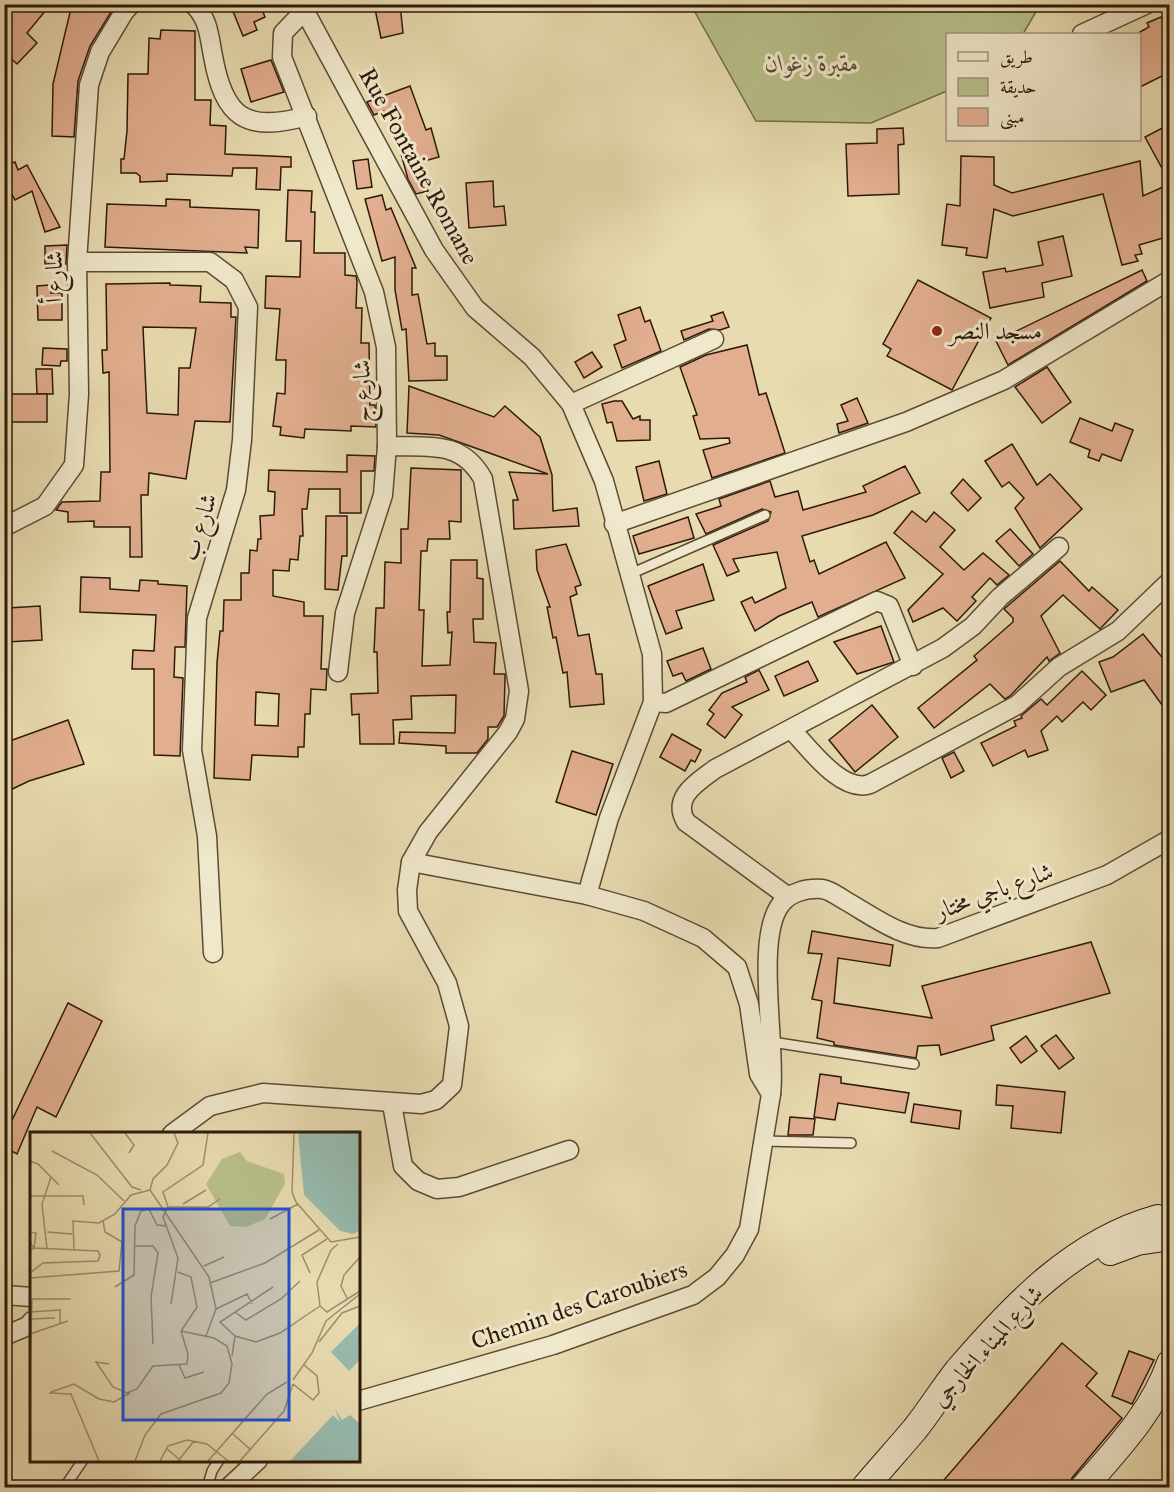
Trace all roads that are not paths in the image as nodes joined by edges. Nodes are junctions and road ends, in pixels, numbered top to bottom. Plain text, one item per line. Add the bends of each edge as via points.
1 (131, 4) edge
2 (193, 4) edge
3 (1148, 4) edge
4 (306, 7) edge
5 (1084, 33) edge
6 (307, 116) junction
7 (77, 262) junction
8 (1170, 280) edge
9 (714, 339) dead end
10 (571, 404) junction
11 (387, 446) junction
12 (765, 515) dead end
13 (614, 524) junction
14 (4, 527) edge
15 (1059, 547) dead end
16 (628, 576) junction
17 (1170, 581) edge
18 (913, 666) junction
19 (338, 672) dead end
20 (653, 702) junction
21 (791, 729) junction
22 (1170, 839) edge
23 (411, 862) junction
24 (587, 894) junction
25 (787, 896) junction
26 (213, 953) dead end
27 (772, 1042) junction
28 (914, 1065) dead end
29 (771, 1094) junction
30 (392, 1104) junction
31 (175, 1132) edge
32 (763, 1141) junction
33 (851, 1143) dead end
34 (569, 1150) dead end
35 (1165, 1225) edge
36 (4, 1295) edge
37 (30, 1297) edge
38 (30, 1324) edge
39 (4, 1336) edge
40 (1170, 1363) edge
41 (360, 1400) edge
42 (82, 1462) edge
43 (218, 1462) edge
44 (257, 1462) edge
45 (64, 1488) edge
46 (207, 1488) edge
47 (228, 1488) edge
48 (864, 1488) edge
49 (1083, 1488) edge

1 - 7 street, شارع أ via 100,52 89,85
2 - 6 street via 206,20 215,70 231,106 239,114 259,123 282,123
3 - 5 street
4 - 6 street, شارع ج via 287,26 280,49
4 - 10 street, Rue Fontaine Romane via 434,250 475,308 532,357
6 - 11 street, شارع ج via 374,292 386,346
7 - 14 street, شارع أ via 79,394 74,465 45,506
7 - 26 street, شارع ب via 210,262 234,280 248,307 236,490 197,618 192,750 207,836
8 - 13 street via 1004,380 906,422
9 - 10 street
10 - 13 street, Rue Fontaine Romane via 603,481
11 - 19 street, شارع ج via 383,495 345,613
11 - 23 street via 456,450 477,468 486,493 519,691 515,719 508,732 428,832
12 - 16 lane
13 - 16 street, Rue Fontaine Romane
15 - 18 street via 1000,597 973,626
16 - 20 street, Rue Fontaine Romane via 651,654
17 - 21 street via 1118,631 1059,667 1017,705 870,784 859,787 842,781
18 - 20 street via 889,606 877,601 666,703
18 - 21 street
20 - 24 street, Rue Fontaine Romane via 609,818
21 - 25 street via 715,769 688,790 681,806 686,822
22 - 25 street, شارع باجي مختار via 1107,875 938,938 906,934 824,889
23 - 24 street
23 - 30 street via 408,911 447,983 459,1026 458,1048 455,1078 443,1096 429,1103
24 - 29 street via 644,911 703,938 737,968 749,1004 759,1074
25 - 27 street via 777,909 769,933
27 - 28 lane
27 - 29 street
29 - 32 street, Chemin des Caroubiers
30 - 31 street via 263,1094 210,1106
30 - 34 street via 403,1166 418,1181 438,1189 459,1187
32 - 33 lane
32 - 41 street, Chemin des Caroubiers via 749,1229 723,1270 693,1295 553,1345
35 - 48 street, شارع الميناء الخارجي via 1129,1226 1041,1283 957,1372
36 - 37 street
38 - 39 street
40 - 49 street via 1136,1427
42 - 45 lane
43 - 46 lane
44 - 47 street

